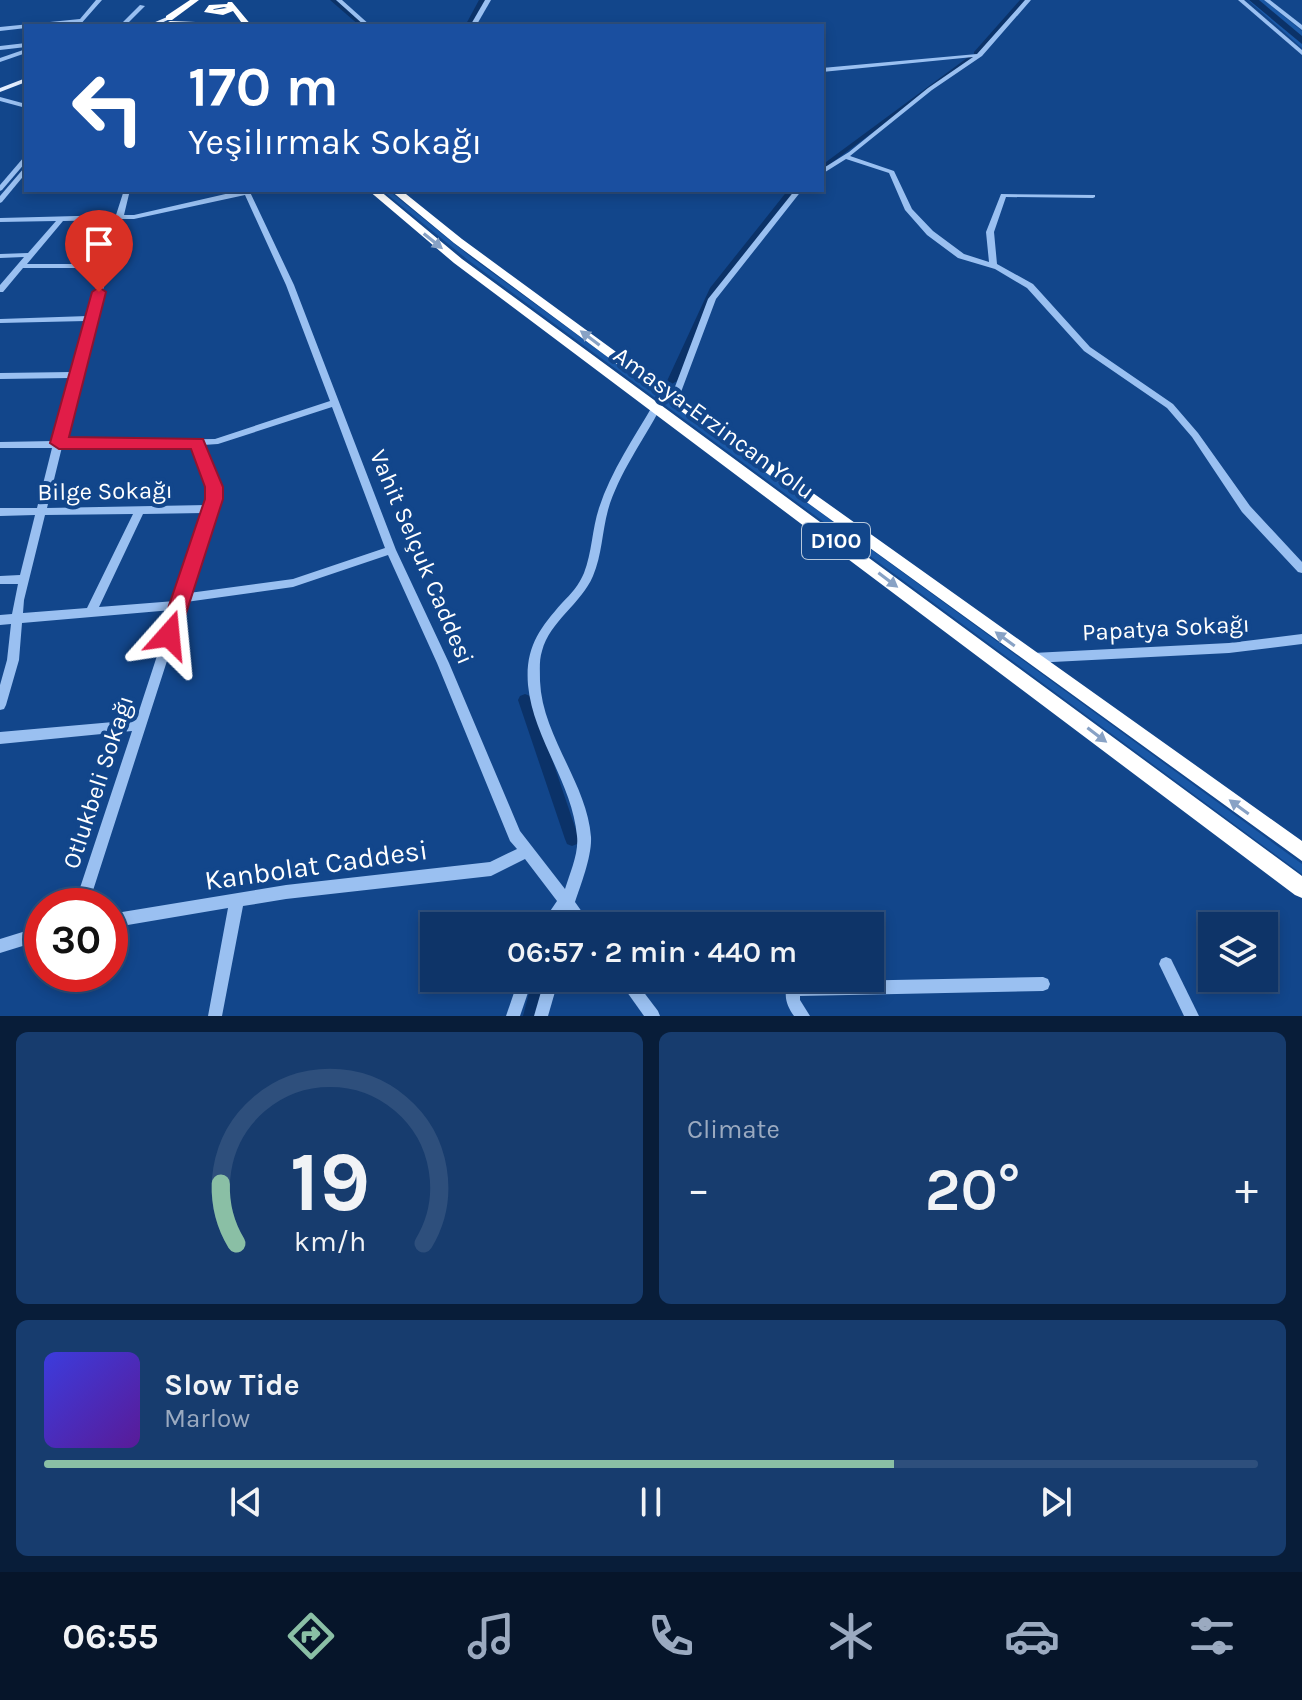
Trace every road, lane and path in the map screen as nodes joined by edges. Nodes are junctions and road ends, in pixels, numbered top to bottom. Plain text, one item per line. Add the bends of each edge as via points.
1 (99, 0) edge
2 (195, 0) edge
3 (339, 0) edge
4 (488, 0) edge
5 (1028, 0) edge
6 (1241, 0) edge
7 (1267, 0) edge
8 (230, 3) edge
9 (142, 6) dead end
10 (209, 9) edge
11 (167, 22) edge
12 (78, 23) edge
13 (124, 24) edge
14 (203, 24) edge
15 (246, 24) edge
16 (366, 24) edge
17 (474, 24) edge
18 (24, 26) edge
19 (1302, 28) edge
20 (0, 29) edge
21 (0, 48) edge
22 (24, 48) edge
23 (24, 49) edge
24 (1302, 53) edge
25 (980, 55) junction
26 (0, 60) edge
27 (824, 70) edge
28 (24, 77) edge
29 (24, 78) edge
30 (0, 83) edge
31 (0, 90) edge
32 (0, 99) edge
33 (0, 106) edge
34 (24, 108) edge
35 (24, 109) edge
36 (846, 157) junction
37 (24, 160) edge
38 (24, 171) edge
39 (824, 171) edge
40 (16, 181) junction
41 (24, 181) edge
42 (0, 189) edge
43 (126, 192) edge
44 (243, 192) edge
45 (247, 192) edge
46 (375, 192) edge
47 (398, 192) edge
48 (797, 192) edge
49 (1093, 196) dead end
50 (0, 201) edge
51 (118, 218) junction
52 (61, 219) junction
53 (0, 220) edge
54 (29, 255) junction
55 (0, 256) edge
56 (21, 266) junction
57 (106, 266) junction
58 (993, 266) junction
59 (1, 287) edge
60 (93, 318) junction
61 (0, 321) edge
62 (75, 375) junction
63 (0, 376) edge
64 (674, 400) junction
65 (333, 403) junction
66 (656, 407) junction
67 (59, 443) junction
68 (197, 443) junction
69 (0, 445) edge
70 (210, 509) junction
71 (140, 510) junction
72 (0, 512) edge
73 (42, 512) junction
74 (391, 550) junction
75 (1302, 569) edge
76 (25, 579) junction
77 (0, 580) edge
78 (180, 602) junction
79 (91, 612) junction
80 (17, 619) junction
81 (0, 620) edge
82 (1302, 639) edge
83 (1031, 658) junction
84 (7, 660) edge
85 (0, 705) edge
86 (140, 725) junction
87 (0, 738) edge
88 (525, 852) junction
89 (1302, 852) edge
90 (87, 888) edge
91 (1302, 888) edge
92 (237, 900) junction
93 (566, 901) junction
94 (558, 912) edge
95 (565, 912) edge
96 (574, 912) edge
97 (128, 918) edge
98 (24, 939) edge
99 (0, 946) edge
100 (1166, 964) dead end
101 (1043, 984) dead end
102 (521, 992) edge
103 (548, 992) edge
104 (635, 992) edge
105 (215, 1016) edge
106 (513, 1016) edge
107 (541, 1016) edge
108 (653, 1016) edge
109 (803, 1016) edge
110 (1192, 1016) edge

1 - 12 street
2 - 11 highway
3 - 16 street
4 - 17 street
5 - 25 street
6 - 24 street
7 - 19 street
8 - 10 highway
8 - 15 highway
9 - 13 street
10 - 11 highway
11 - 14 highway
18 - 20 street
21 - 22 street
23 - 26 street
25 - 27 street
25 - 36 street
28 - 30 main road
29 - 31 main road
32 - 34 street
33 - 35 street
36 - 39 street
36 - 58 street via 892,172 909,210 930,233 967,259
37 - 42 street
38 - 40 street
40 - 41 street
40 - 50 street
43 - 51 street
44 - 51 street
45 - 65 street, Vahit Selçuk Caddesi via 290,285
46 -> 66 highway, Amasya-Erzincan Yolu / D100 via 458,261
64 -> 47 highway, Amasya-Erzincan Yolu / D100
48 - 64 street via 712,299
49 - 58 street via 1003,195 990,232
51 - 52 street
51 - 57 street
52 - 53 street
52 - 54 street
54 - 55 street
54 - 56 street
56 - 57 street
56 - 59 street
57 - 60 street
58 - 75 street via 1030,286 1087,349 1176,412 1246,509
60 - 61 street
60 - 62 street
62 - 63 street
62 - 67 street
83 -> 64 highway, Amasya-Erzincan Yolu / D100
65 - 68 street via 227,439
65 - 74 street, Vahit Selçuk Caddesi
66 -> 91 highway, Amasya-Erzincan Yolu / D100
66 - 93 street via 608,497 587,578 545,632 534,661 534,691 584,839
67 - 68 street
67 - 69 street
67 - 73 street
68 - 70 street, Otlukbeli Sokağı via 214,487
70 - 71 street, Bilge Sokağı
70 - 78 street, Otlukbeli Sokağı
71 - 73 street, Bilge Sokağı
71 - 79 street
72 - 73 street, Bilge Sokağı
73 - 76 street
74 - 78 street via 293,583
74 - 88 street, Vahit Selçuk Caddesi
76 - 77 street
76 - 80 street
78 - 79 street
78 - 86 street, Otlukbeli Sokağı
79 - 80 street
80 - 81 street
80 - 84 street
82 - 83 street, Papatya Sokağı
89 -> 83 highway, Amasya-Erzincan Yolu / D100
84 - 85 street
86 - 87 street
86 - 90 street, Otlukbeli Sokağı
88 - 92 street, Kanbolat Caddesi via 491,869
88 - 93 street, Vahit Selçuk Caddesi
92 - 97 street, Kanbolat Caddesi
92 - 105 street
93 - 94 street
93 - 95 street
93 - 96 street, Vahit Selçuk Caddesi
98 - 99 street
100 - 110 street
101 - 109 street via 793,989 793,1002
102 - 106 street
103 - 107 street
104 - 108 street

